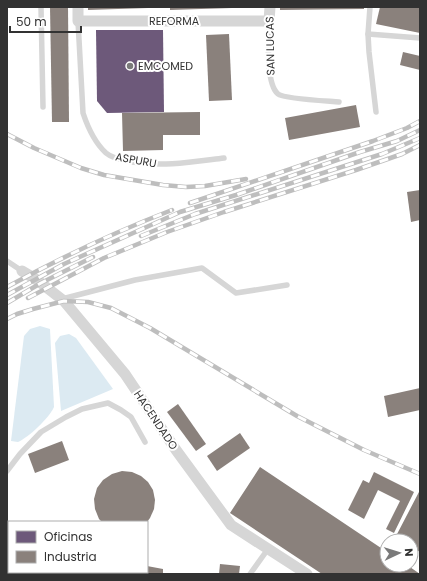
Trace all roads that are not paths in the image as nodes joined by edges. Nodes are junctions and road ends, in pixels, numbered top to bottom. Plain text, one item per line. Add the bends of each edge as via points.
1 (41, 7) edge
2 (78, 7) edge
3 (270, 7) edge
4 (370, 7) edge
5 (78, 21) junction
6 (270, 21) junction
7 (368, 34) junction
8 (420, 38) edge
9 (339, 102) dead end
10 (43, 107) dead end
11 (376, 112) dead end
12 (224, 158) dead end
13 (7, 261) edge
14 (22, 271) joint
15 (287, 285) dead end
16 (62, 299) junction
17 (145, 442) dead end
18 (7, 471) edge
19 (268, 548) junction
20 (250, 574) edge
21 (307, 574) edge

1 - 10 lane
2 - 5 street, ASPURU
3 - 6 street, SAN LUCAS
4 - 7 lane
5 - 6 street, REFORMA
5 - 12 lane, ASPURU via 83,114 95,140 106,153 122,160 162,165
6 - 9 lane, SAN LUCAS via 269,72 272,85 278,94
7 - 8 lane
7 - 11 lane
13 - 14 lane, HACENDADO
14 - 16 street, HACENDADO
15 - 16 lane via 236,293 202,268 135,280
16 - 19 street, HACENDADO via 125,374 231,525
17 - 18 lane via 131,417 121,410 108,404 93,406 71,414 41,432
19 - 20 lane
19 - 21 street, HACENDADO

